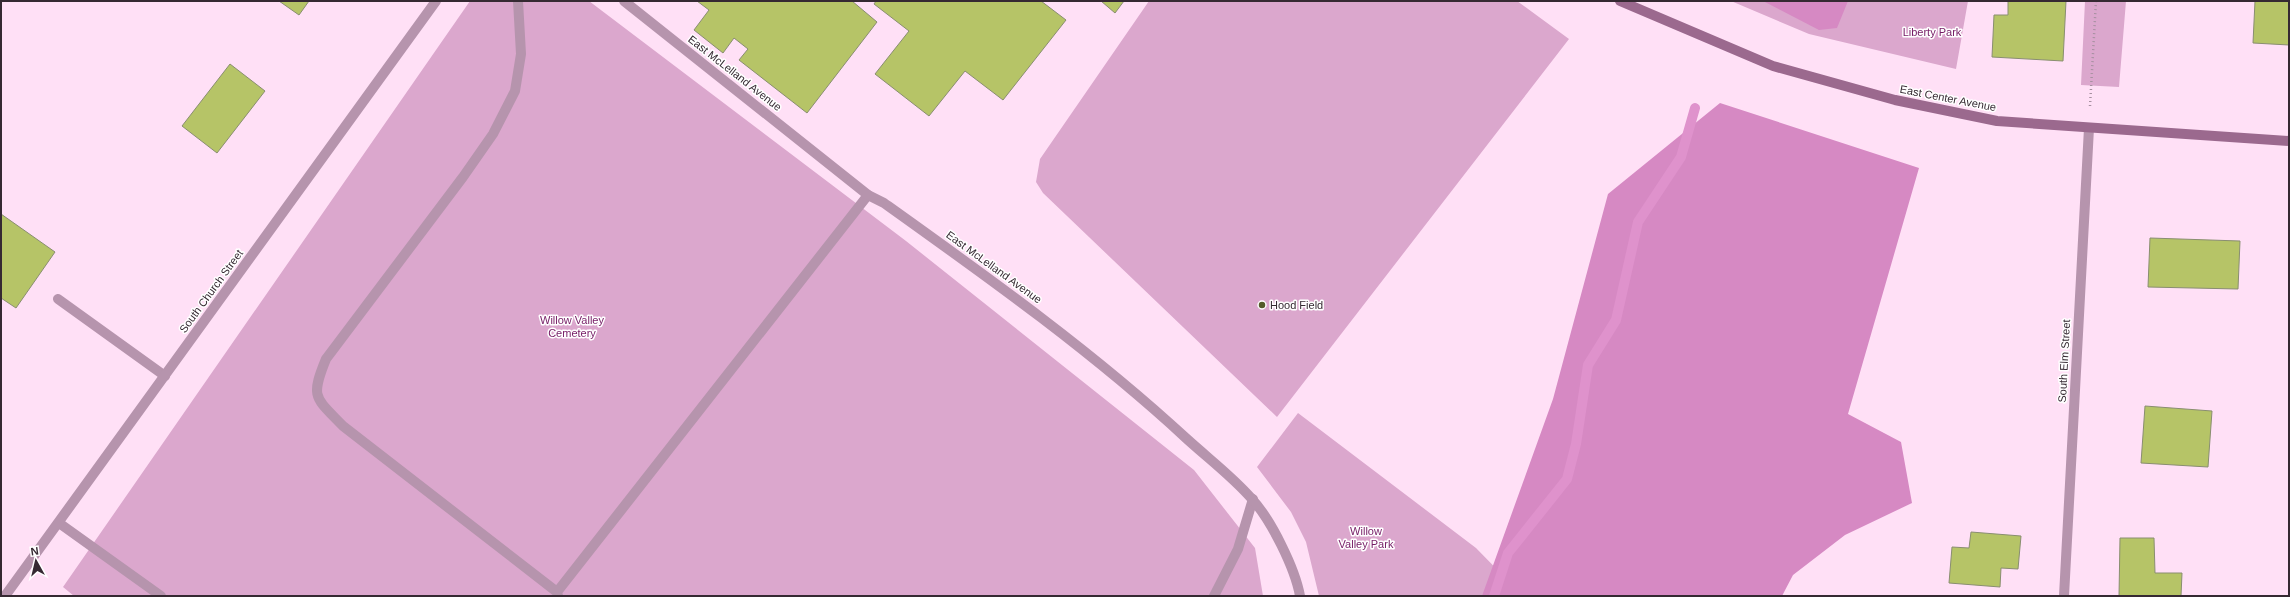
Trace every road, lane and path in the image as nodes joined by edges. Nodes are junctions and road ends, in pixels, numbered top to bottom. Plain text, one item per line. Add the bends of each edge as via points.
1 (436, 1) edge
2 (518, 1) edge
3 (624, 1) edge
4 (1620, 1) edge
5 (2096, 1) edge
6 (2089, 128) junction
7 (2289, 140) edge
8 (868, 195) junction
9 (58, 299) dead end
10 (164, 376) junction
11 (1252, 499) junction
12 (59, 523) junction
13 (558, 594) edge
14 (6, 596) edge
15 (161, 596) edge
16 (1214, 596) edge
17 (1300, 596) edge
18 (2064, 596) edge

1 - 10 street, South Church Street
2 - 13 street via 521,54 512,97 492,134 463,177 326,359 317,382 318,400 344,426
3 - 8 street, East McLelland Avenue
4 - 6 street, East Center Avenue via 1772,66 1895,100 1997,121
5 - 6 path
6 - 7 street, East Center Avenue
6 - 18 street, South Elm Street
8 - 11 street, East McLelland Avenue via 884,203 1037,313 1144,400
8 - 13 street
9 - 10 street
10 - 12 street, South Church Street
11 - 16 street via 1238,549
11 - 17 street, East McLelland Avenue via 1275,532
12 - 14 street, South Church Street
12 - 15 street

